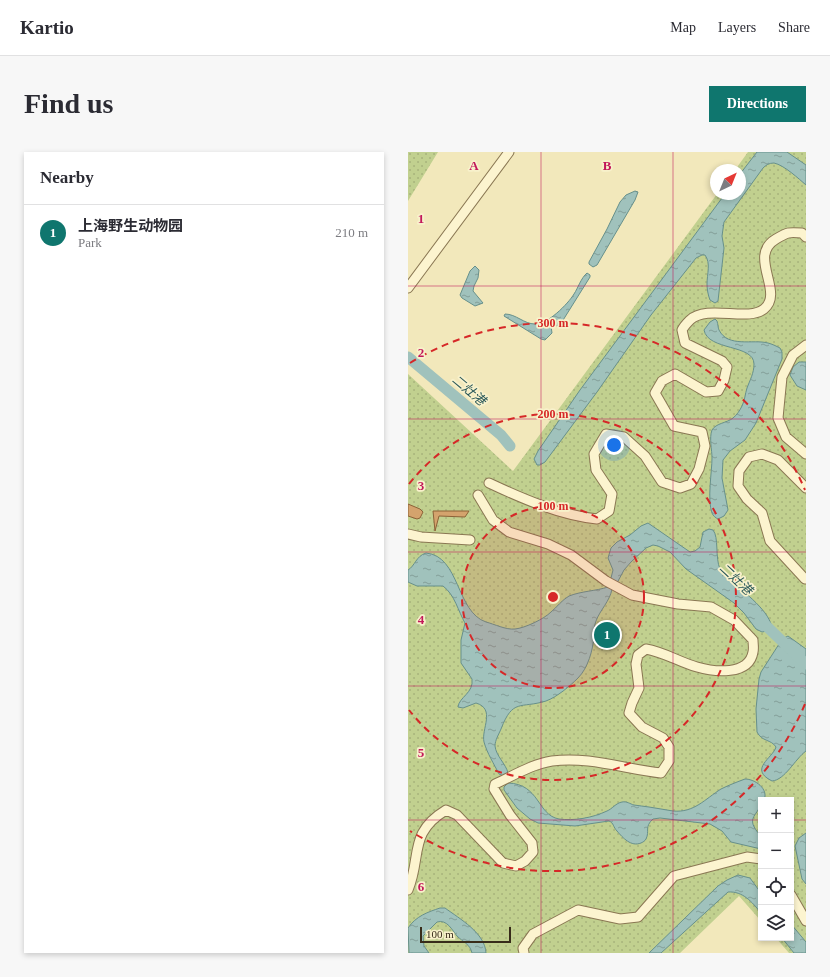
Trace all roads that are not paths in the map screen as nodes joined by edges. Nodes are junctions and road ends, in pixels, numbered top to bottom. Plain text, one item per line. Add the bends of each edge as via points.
1 (509, 152) edge
2 (806, 236) edge
3 (408, 288) edge
4 (806, 345) edge
5 (806, 454) edge
6 (489, 483) dead end
7 (806, 488) edge
8 (478, 496) dead end
9 (408, 534) edge
10 (470, 540) dead end
11 (806, 578) edge
12 (758, 858) edge
13 (408, 890) edge
14 (794, 900) edge
15 (806, 921) edge
16 (524, 953) edge

1 - 3 street
2 - 6 street via 802,232 787,232 771,242 765,253 765,269 771,298 764,309 751,314 703,314 690,319 682,330 685,343 722,361 727,367 718,391 706,392 674,374 662,381 655,393 674,426 702,432 705,446 699,469 691,484 680,488 662,482 646,456 624,437 606,434 594,454 596,470 612,494 609,511 598,519 579,517
4 - 5 street via 793,356 782,377 778,418 786,437
7 - 11 street via 778,460 762,454 749,457 740,471 738,486 762,513 770,541
8 - 13 street via 493,520 509,532 548,544 571,555 632,595 711,607 734,620 753,640 753,654 746,666 729,672 697,667 658,651 646,649 638,655 636,664 639,688 629,713 642,727 663,738 668,747 669,761 661,774 577,759 537,765 495,784 494,789 510,815 532,843 533,852 516,866 503,863 457,815 446,810 436,816 418,842
9 - 10 street
12 - 16 street via 747,856 674,876 638,917 620,919 578,910 533,934 524,948
14 - 15 street

